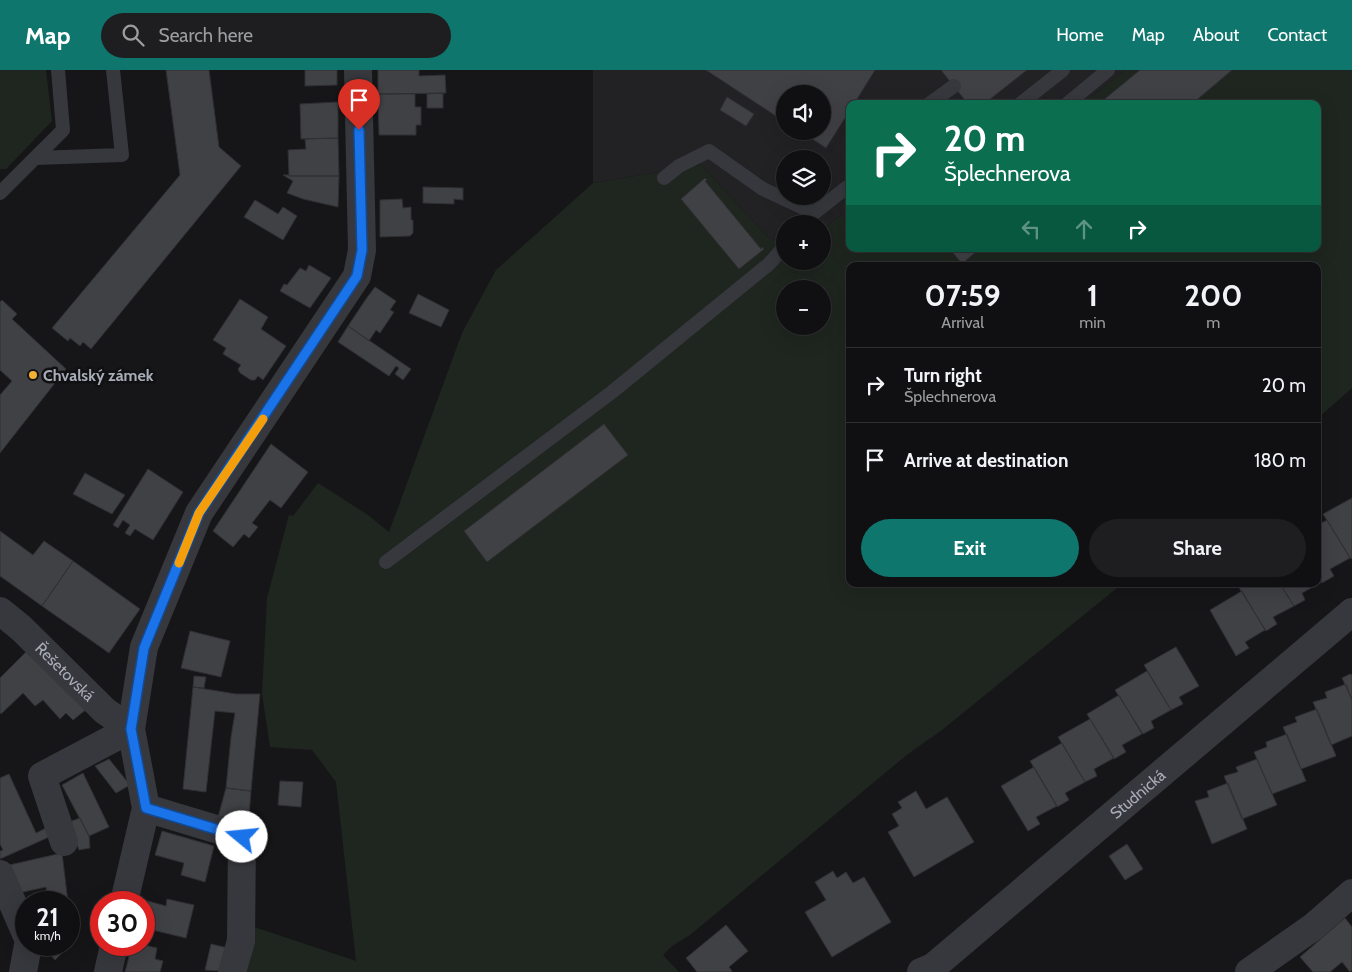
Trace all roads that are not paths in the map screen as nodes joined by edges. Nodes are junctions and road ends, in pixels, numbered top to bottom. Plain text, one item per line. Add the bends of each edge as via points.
1 (58, 70) edge
2 (113, 70) edge
3 (358, 70) edge
4 (1063, 70) edge
5 (1108, 70) edge
6 (954, 86) dead end
7 (935, 100) edge
8 (1025, 100) edge
9 (1072, 100) edge
10 (35, 158) junction
11 (664, 178) dead end
12 (846, 190) edge
13 (0, 193) edge
14 (814, 212) junction
15 (812, 215) edge
16 (776, 256) edge
17 (386, 562) dead end
18 (0, 611) edge
19 (1352, 612) edge
20 (131, 729) junction
21 (146, 808) junction
22 (64, 842) dead end
23 (0, 874) edge
24 (127, 891) edge
25 (1352, 893) edge
26 (15, 909) edge
27 (26, 956) edge
28 (112, 956) edge
29 (23, 972) edge
30 (108, 972) edge
31 (232, 972) edge
32 (921, 972) edge
33 (1249, 972) edge

1 - 10 lane via 63,130
2 - 10 lane via 122,155
3 - 20 street via 362,250 357,276 199,513 144,648
4 - 8 lane
5 - 9 lane
6 - 7 lane
10 - 13 lane
11 - 14 lane via 679,166 709,151 763,188
12 - 14 lane
14 - 15 lane
16 - 17 lane via 612,392
18 - 20 street, Řešetovská via 105,711
19 - 32 street, Studnická via 933,966
20 - 21 street
20 - 22 street via 42,776
21 - 24 street
21 - 31 street via 242,837 241,941
23 - 26 street
25 - 33 street via 1313,928
27 - 29 street
28 - 30 street

